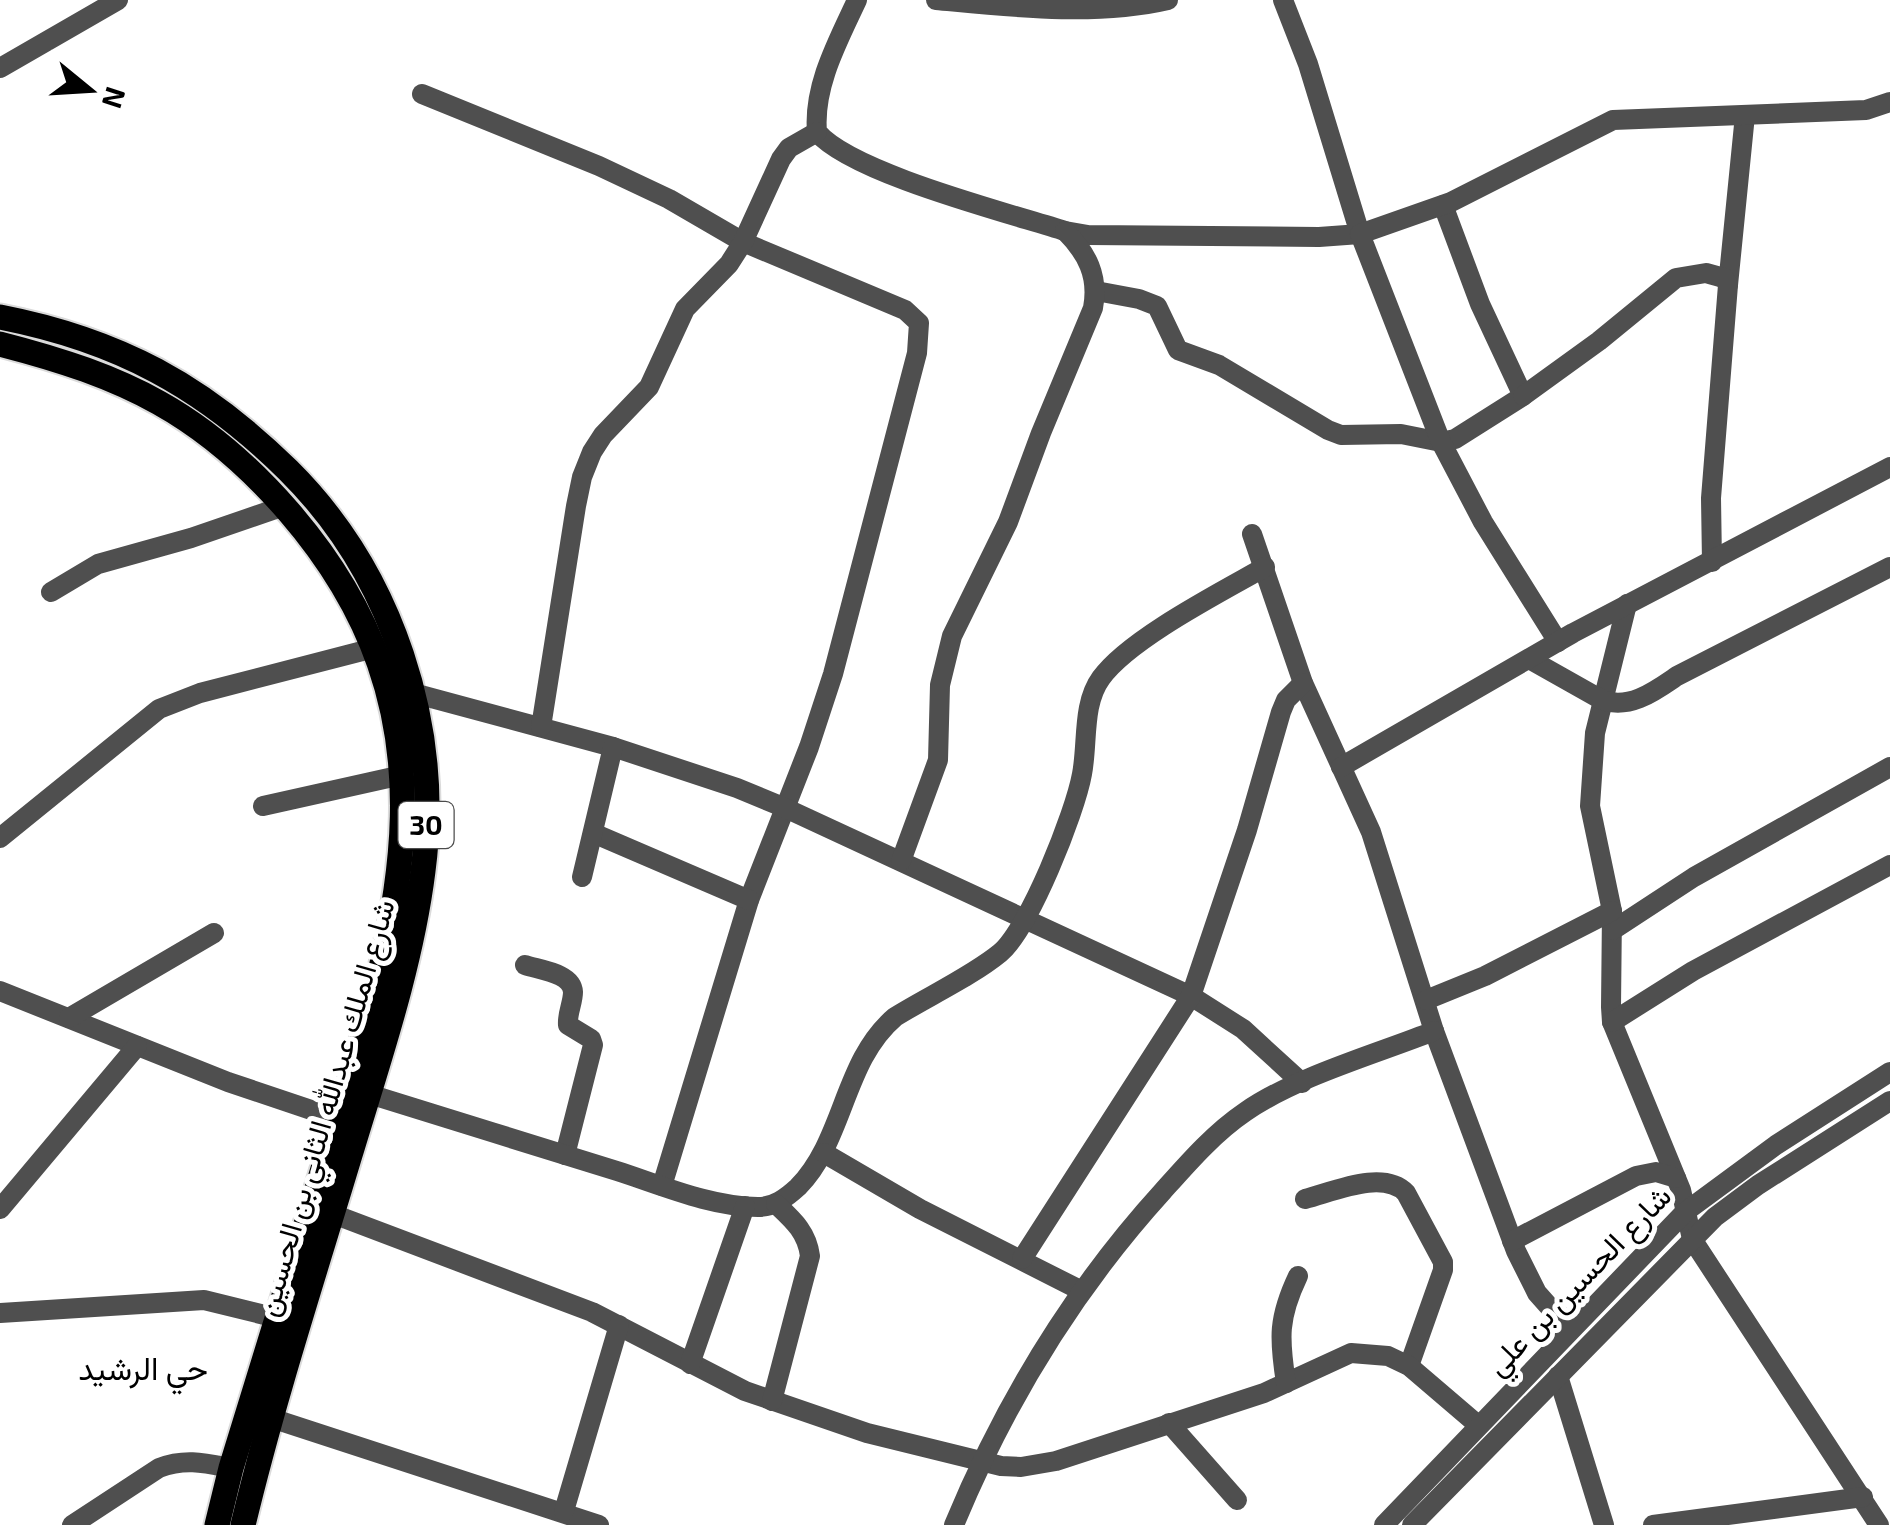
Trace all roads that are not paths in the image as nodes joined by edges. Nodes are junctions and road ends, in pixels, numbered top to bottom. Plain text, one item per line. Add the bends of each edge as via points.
1 (118, 0) edge
2 (857, 0) edge
3 (936, 0) edge
4 (1168, 0) edge
5 (1283, 0) edge
6 (1050, 3) edge
7 (0, 68) edge
8 (422, 94) dead end
9 (1890, 102) edge
10 (1745, 114) junction
11 (817, 132) junction
12 (1443, 205) junction
13 (1065, 231) junction
14 (1360, 234) junction
15 (743, 242) junction
16 (1728, 285) junction
17 (1096, 291) junction
18 (0, 318) edge
19 (0, 344) edge
20 (1523, 396) junction
21 (1442, 442) junction
22 (1890, 467) edge
23 (284, 506) junction
24 (1252, 534) dead end
25 (1712, 562) junction
26 (1890, 566) edge
27 (1265, 567) junction
28 (51, 592) dead end
29 (1627, 604) junction
30 (1558, 642) junction
31 (374, 648) junction
32 (1531, 660) junction
33 (1303, 682) junction
34 (413, 693) junction
35 (1602, 700) junction
36 (541, 727) junction
37 (613, 748) junction
38 (1341, 767) junction
39 (1890, 767) edge
40 (402, 775) junction
41 (263, 806) dead end
42 (783, 807) junction
43 (593, 833) junction
44 (0, 838) edge
45 (900, 860) junction
46 (1890, 865) edge
47 (582, 877) dead end
48 (749, 900) junction
49 (1024, 918) junction
50 (1613, 921) junction
51 (214, 933) dead end
52 (525, 966) dead end
53 (0, 991) edge
54 (1191, 996) junction
55 (1426, 1000) junction
56 (69, 1018) junction
57 (1612, 1022) junction
58 (377, 1026) junction
59 (1434, 1031) junction
60 (137, 1046) junction
61 (1890, 1072) edge
62 (1302, 1083) junction
63 (369, 1094) junction
64 (1890, 1101) edge
65 (338, 1119) junction
66 (824, 1153) junction
67 (564, 1155) junction
68 (1676, 1178) junction
69 (662, 1186) junction
70 (1304, 1199) dead end
71 (776, 1204) junction
72 (745, 1206) junction
73 (0, 1209) edge
74 (1685, 1212) junction
75 (332, 1214) junction
76 (1692, 1239) junction
77 (1512, 1241) junction
78 (1022, 1260) junction
79 (1298, 1276) dead end
80 (1080, 1290) junction
81 (0, 1313) edge
82 (277, 1318) junction
83 (619, 1325) junction
84 (1576, 1325) junction
85 (690, 1364) junction
86 (1409, 1366) junction
87 (1558, 1376) junction
88 (1286, 1383) junction
89 (772, 1401) junction
90 (271, 1418) junction
91 (1169, 1424) junction
92 (1478, 1425) junction
93 (981, 1460) junction
94 (231, 1468) junction
95 (1238, 1500) dead end
96 (1876, 1512) edge
97 (582, 1520) edge
98 (72, 1525) edge
99 (217, 1525) edge
100 (243, 1525) edge
101 (954, 1525) edge
102 (1384, 1525) edge
103 (1412, 1525) edge
104 (1604, 1525) edge
105 (1653, 1525) edge

1 - 7 street
2 - 11 street via 826,74
3 - 6 street
4 - 6 street
5 - 14 street
8 - 15 street via 635,183
9 - 10 street via 1866,110
10 - 12 street via 1614,120
10 - 16 street
11 - 13 street via 840,152 879,169
11 - 15 street via 781,159
12 - 14 street
12 - 20 street
13 - 14 street
13 - 17 street via 1090,263
14 - 21 street
15 - 36 street via 685,309 650,387 592,452 576,506
15 - 42 street via 905,310 920,334 833,674
16 - 20 street via 1718,274 1676,278
16 - 25 street
17 - 21 street via 1157,306 1178,350 1219,365 1328,430
17 - 45 street via 1008,522 952,636 940,685 938,760
18 - 34 main road, شارع الملك عبدالله الثاني بن الحسين / 30 via 144,362 251,435 299,481 354,551 396,637
19 - 23 main road, شارع الملك عبدالله الثاني بن الحسين / 30 via 125,384 169,406 233,454
20 - 21 street
21 - 30 street
22 - 25 street
23 - 28 street via 98,564
23 - 31 main road, شارع الملك عبدالله الثاني بن الحسين / 30 via 345,588
24 - 27 street
25 - 29 street
26 - 35 street via 1650,694 1613,704
27 - 33 street
27 - 49 street via 1126,652 1099,680 1073,810
29 - 30 street
29 - 35 street
30 - 32 street
31 - 40 main road, شارع الملك عبدالله الثاني بن الحسين / 30
31 - 44 street via 159,709
32 - 35 street
32 - 38 street
33 - 38 street
33 - 54 street via 1281,712
34 - 36 street
34 - 58 main road, شارع الملك عبدالله الثاني بن الحسين / 30 via 426,836 416,913
35 - 50 street via 1590,806
36 - 37 street
37 - 42 street
37 - 43 street
38 - 55 street via 1371,832
39 - 50 street
40 - 41 street
40 - 58 main road, شارع الملك عبدالله الثاني بن الحسين / 30 via 404,834
42 - 45 street
42 - 48 street
43 - 47 street
43 - 48 street
45 - 49 street
46 - 57 street
48 - 69 street
49 - 54 street
49 - 66 street via 1001,953 880,1030
50 - 55 street
50 - 57 street
51 - 56 street
52 - 67 street via 570,983 568,1025 593,1044
53 - 56 street
54 - 62 street via 1243,1029
54 - 78 street
55 - 59 street
56 - 60 street
57 - 68 street
58 - 63 main road, شارع الملك عبدالله الثاني بن الحسين / 30
58 - 65 main road, شارع الملك عبدالله الثاني بن الحسين / 30
59 - 62 street
59 - 77 street
60 - 65 street
60 - 73 street
61 - 74 street, شارع الحسين بن علي
62 - 80 street via 1246,1110 1217,1135
63 - 67 street
63 - 75 main road, شارع الملك عبدالله الثاني بن الحسين / 30
64 - 76 street, شارع الحسين بن علي via 1758,1184
65 - 82 main road, شارع الملك عبدالله الثاني بن الحسين / 30
66 - 71 street
66 - 78 street
67 - 69 street
68 - 74 street
68 - 77 street via 1636,1176
69 - 72 street
70 - 86 street via 1384,1181 1406,1194 1443,1262
71 - 72 street
71 - 89 street via 802,1230 810,1256
72 - 85 street
74 - 76 street
74 - 84 street, شارع الحسين بن علي
75 - 83 street
75 - 90 main road, شارع الملك عبدالله الثاني بن الحسين / 30
76 - 87 street, شارع الحسين بن علي
76 - 96 street
77 - 84 street via 1537,1294
78 - 80 street
79 - 88 street via 1281,1316
80 - 93 street
81 - 82 street via 204,1300
82 - 94 main road, شارع الملك عبدالله الثاني بن الحسين / 30
83 - 85 street
83 - 97 street
84 - 92 street, شارع الحسين بن علي
85 - 89 street
86 - 88 street via 1388,1356 1352,1353
86 - 92 street
87 - 103 street, شارع الحسين بن علي
87 - 104 street
88 - 91 street
89 - 93 street
90 - 97 street
90 - 100 main road, شارع الملك عبدالله الثاني بن الحسين / 30
91 - 93 street via 1021,1467
91 - 95 street
92 - 102 street, شارع الحسين بن علي
93 - 101 street
94 - 98 street via 175,1462
94 - 99 main road, شارع الملك عبدالله الثاني بن الحسين / 30
96 - 105 street

